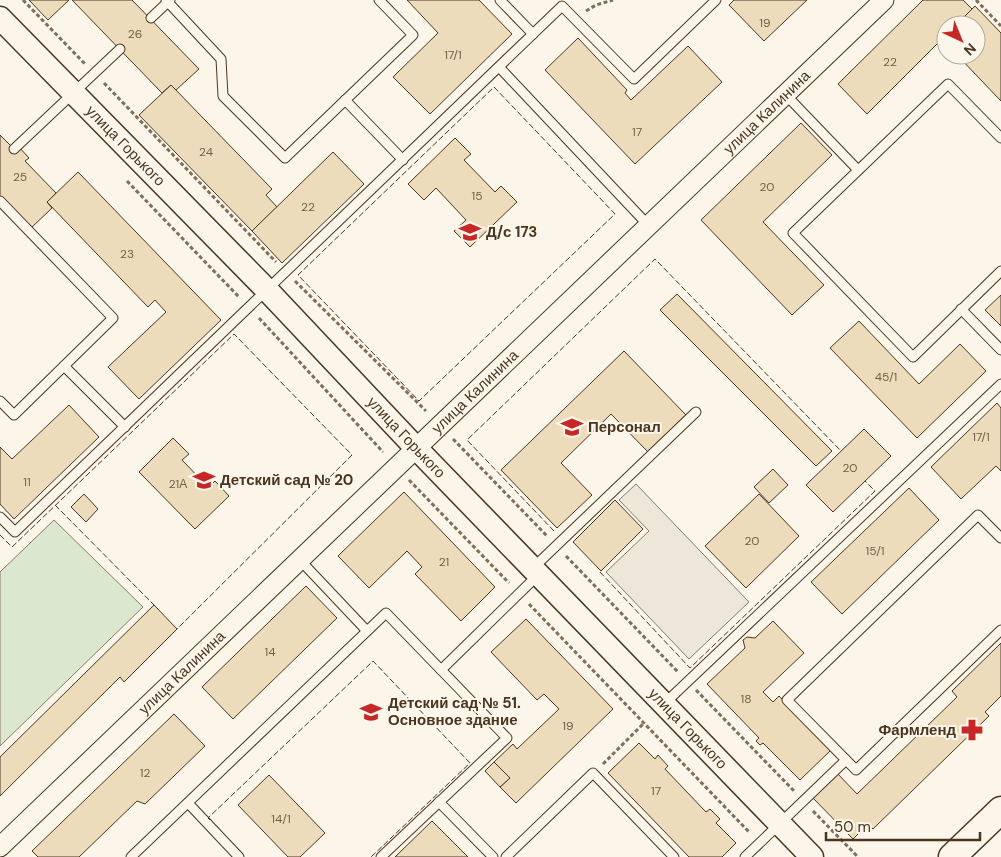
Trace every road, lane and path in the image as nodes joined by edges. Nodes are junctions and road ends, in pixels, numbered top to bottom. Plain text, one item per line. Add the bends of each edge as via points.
1 (23, 0) edge
2 (379, 0) edge
3 (500, 0) edge
4 (613, 0) edge
5 (716, 0) edge
6 (884, 0) edge
7 (976, 0) edge
8 (168, 1) edge
9 (559, 3) edge
10 (0, 18) edge
11 (151, 18) dead end
12 (575, 19) junction
13 (1001, 26) edge
14 (533, 34) junction
15 (120, 49) dead end
16 (499, 67) junction
17 (94, 74) junction
18 (74, 94) junction
19 (785, 94) junction
20 (346, 100) junction
21 (1001, 138) edge
22 (14, 149) dead end
23 (403, 160) junction
24 (858, 170) junction
25 (126, 180) dead end
26 (0, 201) edge
27 (648, 225) junction
28 (1001, 271) edge
29 (286, 272) junction
30 (267, 290) junction
31 (249, 307) junction
32 (961, 309) junction
33 (1001, 350) edge
34 (64, 366) junction
35 (1001, 384) edge
36 (0, 401) edge
37 (426, 411) dead end
38 (696, 412) dead end
39 (125, 427) junction
40 (450, 437) dead end
41 (416, 448) junction
42 (383, 452) dead end
43 (407, 478) dead end
44 (0, 517) edge
45 (1001, 538) edge
46 (556, 546) junction
47 (299, 559) junction
48 (535, 572) junction
49 (519, 594) junction
50 (1001, 630) edge
51 (367, 631) junction
52 (441, 670) junction
53 (688, 682) junction
54 (664, 704) junction
55 (644, 724) junction
56 (846, 760) junction
57 (594, 773) junction
58 (803, 801) junction
59 (439, 802) junction
60 (188, 803) junction
61 (1001, 810) edge
62 (779, 823) junction
63 (760, 842) junction
64 (0, 847) edge
65 (131, 857) edge
66 (239, 857) edge
67 (381, 857) edge
68 (493, 857) edge
69 (506, 857) edge
70 (674, 857) edge
71 (745, 857) edge
72 (812, 857) edge
73 (858, 857) edge
74 (952, 857) edge

1 - 17 path
2 - 20 lane via 413,35
3 - 14 lane
4 - 12 path via 596,5
5 - 12 lane via 634,79
6 - 19 street, улица Калинина
7 - 13 path
8 - 11 lane
8 - 20 lane via 221,59 223,96 285,158
9 - 12 lane
9 - 14 lane
10 - 18 street, улица Горького
14 - 16 lane
15 - 17 lane
16 - 23 lane
16 - 27 lane
17 - 18 lane
17 - 29 path
18 - 22 lane
18 - 30 street, улица Горького
19 - 24 lane
19 - 27 street, улица Калинина
20 - 23 lane
21 - 24 lane via 948,84
23 - 29 lane
24 - 32 lane via 793,233 913,357
25 - 31 path
26 - 34 lane via 114,318
27 - 41 street, улица Калинина
28 - 32 lane
29 - 30 lane
29 - 37 path
30 - 31 lane
30 - 41 street, улица Горького
31 - 39 lane
31 - 42 path
32 - 33 lane
34 - 36 lane via 14,415
34 - 39 lane
35 - 53 lane
38 - 46 lane
39 - 44 lane via 15,532
40 - 46 path
41 - 47 street, улица Калинина
41 - 48 street, улица Горького
43 - 49 path
45 - 56 lane via 978,515 787,700
46 - 48 lane
46 - 53 path
47 - 51 lane
47 - 64 street, улица Калинина
48 - 49 lane
48 - 54 street, улица Горького
49 - 52 lane
49 - 55 path
50 - 56 lane via 974,663 856,770
51 - 52 lane via 386,612
51 - 60 lane
52 - 59 lane via 507,738
53 - 54 lane
53 - 58 path
54 - 62 street, улица Горького
55 - 57 path
55 - 63 path
56 - 58 lane
57 - 69 lane
57 - 70 lane
58 - 62 lane
58 - 73 path
59 - 67 lane
59 - 68 lane
60 - 65 lane
60 - 66 lane
61 - 74 main road
62 - 63 lane
62 - 72 street, улица Горького
63 - 71 lane

